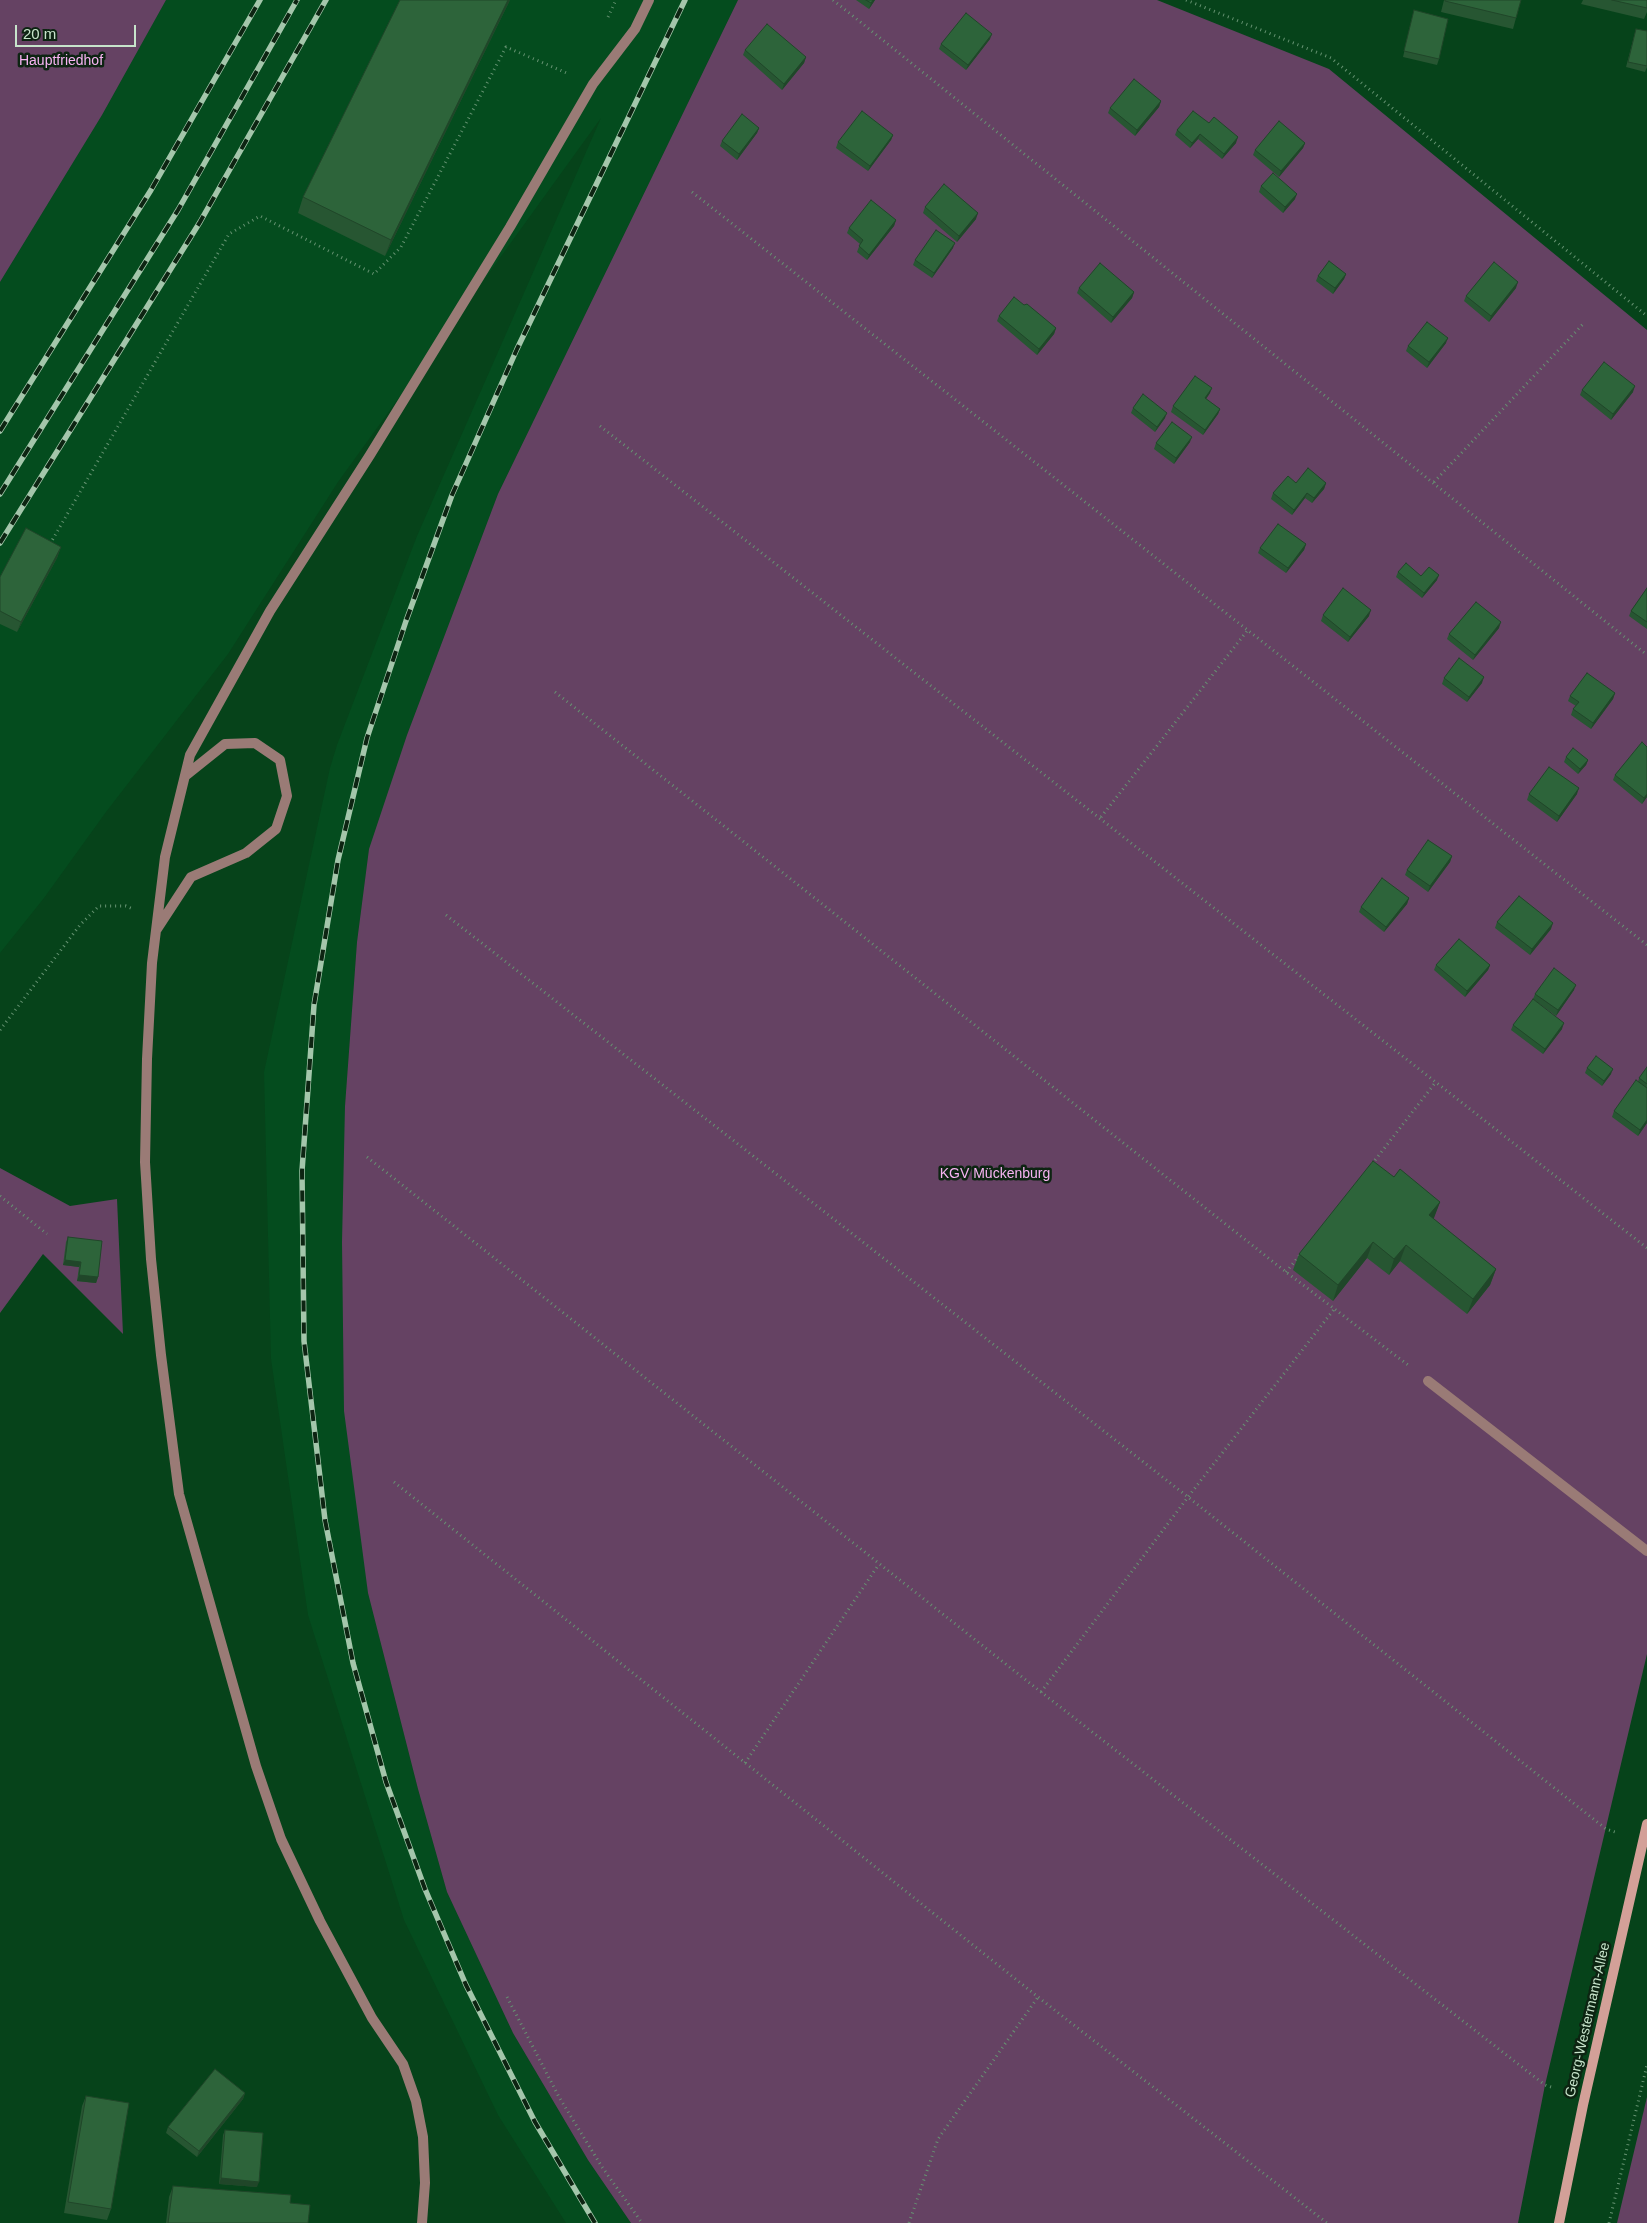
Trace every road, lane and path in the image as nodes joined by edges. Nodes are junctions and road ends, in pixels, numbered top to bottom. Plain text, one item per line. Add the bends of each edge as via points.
1 (649, 0) edge
2 (833, 0) edge
3 (1186, 0) edge
4 (570, 75) dead end
5 (692, 192) dead end
6 (1647, 316) edge
7 (1584, 323) dead end
8 (600, 426) dead end
9 (1434, 482) junction
10 (46, 552) edge
11 (1247, 631) junction
12 (1647, 655) edge
13 (555, 692) dead end
14 (185, 776) junction
15 (1101, 818) junction
16 (446, 915) dead end
17 (156, 932) junction
18 (1647, 945) edge
19 (0, 1030) edge
20 (1435, 1083) junction
21 (367, 1157) dead end
22 (1370, 1166) edge
23 (0, 1196) edge
24 (47, 1234) dead end
25 (1647, 1248) edge
26 (1304, 1249) edge
27 (1286, 1272) junction
28 (1335, 1308) junction
29 (1428, 1381) joint
30 (394, 1482) dead end
31 (1188, 1497) junction
32 (1647, 1551) edge
33 (879, 1564) junction
34 (1041, 1692) junction
35 (745, 1764) junction
36 (1647, 1824) edge
37 (1644, 1838) junction
38 (1038, 1997) junction
39 (507, 1998) dead end
40 (1647, 2065) edge
41 (1551, 2087) dead end
42 (422, 2223) edge
43 (642, 2223) edge
44 (909, 2223) edge
45 (1327, 2223) edge
46 (1559, 2223) edge
47 (1609, 2223) edge

1 - 14 lane via 635,29 593,84 370,456 270,611 190,755
2 - 9 path
3 - 6 path via 1331,58
4 - 10 path via 506,48 401,247 374,274 260,216 229,234
5 - 11 path
7 - 9 path
8 - 15 path
9 - 12 path
11 - 15 path
11 - 18 path
13 - 27 path
14 - 17 lane via 165,857
14 - 17 lane via 225,744 255,743 280,760 287,796 276,829 246,853 191,877
15 - 20 path
16 - 31 path
17 - 19 path via 144,913 126,906 100,906 80,925
17 - 42 lane via 147,1059 145,1162 151,1259 179,1494 256,1766 281,1840 372,2018 403,2064 416,2101 423,2137 425,2183
20 - 22 path
20 - 25 path
21 - 33 path
23 - 24 path
26 - 27 path
27 - 28 path
28 - 29 path
28 - 31 path
29 - 32 lane
30 - 35 path
31 - 34 path
31 - 37 path via 1606,1829
33 - 34 path
33 - 35 path
34 - 41 path via 1545,2086
35 - 38 path
36 - 37 street, Georg-Westermann-Allee
37 - 46 street, Georg-Westermann-Allee via 1582,2105
38 - 44 path via 938,2139
38 - 45 path
39 - 43 path via 559,2097
40 - 47 path

